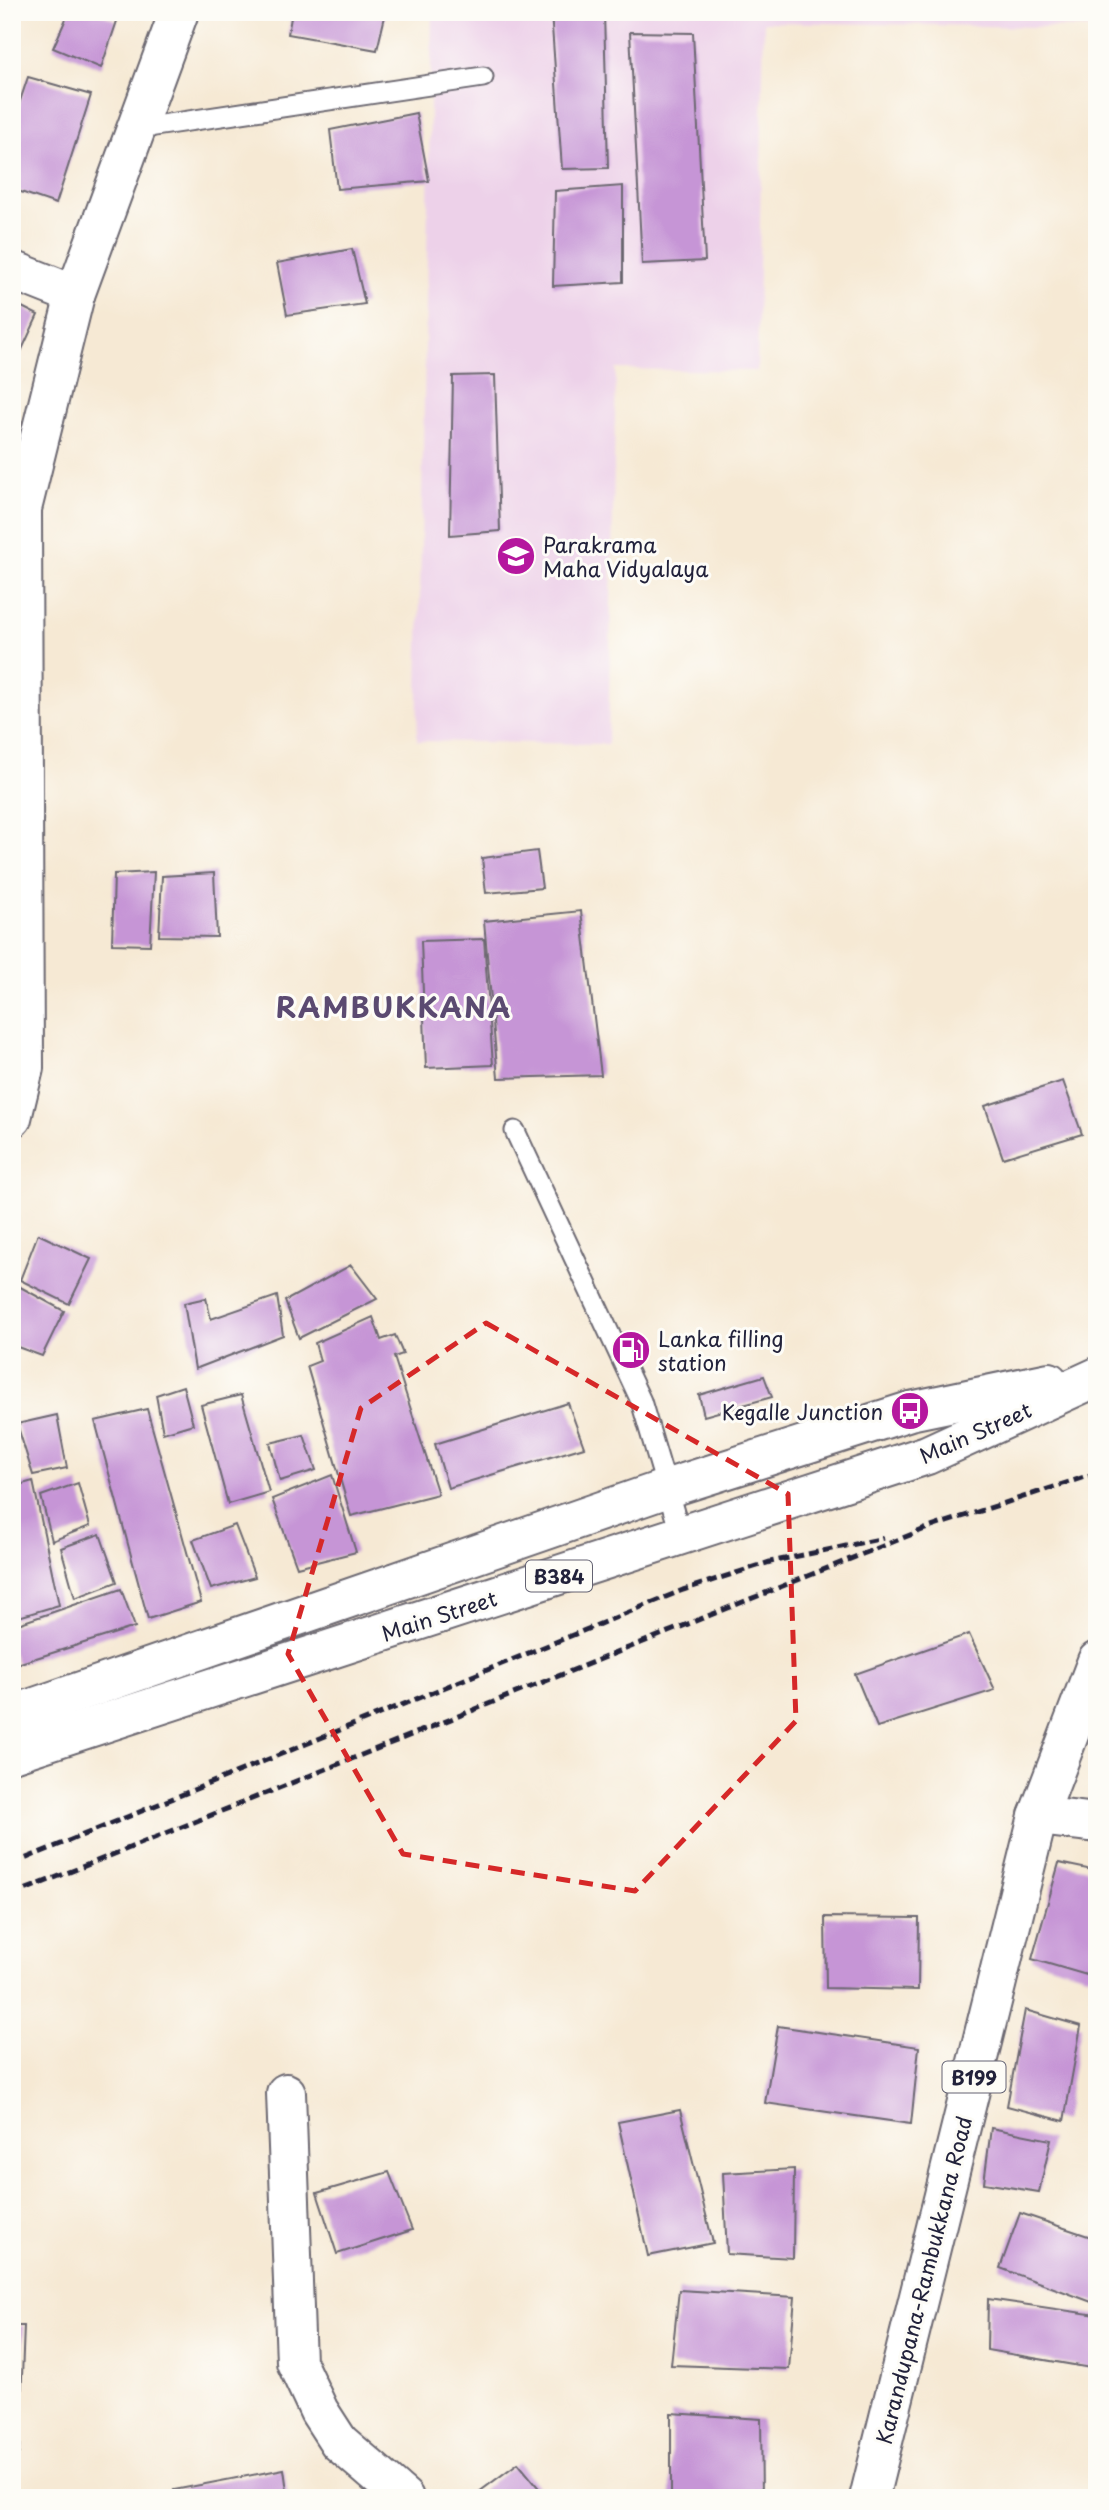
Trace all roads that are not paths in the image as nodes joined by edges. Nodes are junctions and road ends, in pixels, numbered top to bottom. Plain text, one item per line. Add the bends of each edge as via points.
1 (180, 12) edge
2 (484, 77) dead end
3 (135, 130) junction
4 (12, 270) edge
5 (75, 295) junction
6 (18, 1067) edge
7 (12, 1118) edge
8 (515, 1131) dead end
9 (1097, 1375) edge
10 (665, 1489) junction
11 (681, 1536) junction
12 (1097, 1661) edge
13 (12, 1715) edge
14 (12, 1753) edge
15 (1038, 1816) junction
16 (1097, 1823) edge
17 (286, 2093) dead end
18 (404, 2498) edge
19 (869, 2498) edge

1 - 3 main road
2 - 3 lane
3 - 5 main road
4 - 5 main road
5 - 6 main road via 22,509
6 - 7 main road
8 - 10 lane via 640,1401
9 - 10 main road, Main Street / B384 via 910,1410
9 - 11 main road, Main Street / B384 via 927,1455
10 - 11 lane
10 - 13 main road, Main Street / B384
11 - 14 main road, Main Street / B384
12 - 15 main road, Karandupana-Rambukkana Road / B199
15 - 16 main road
15 - 19 main road, Karandupana-Rambukkana Road / B199
17 - 18 main road via 296,2362 339,2442

